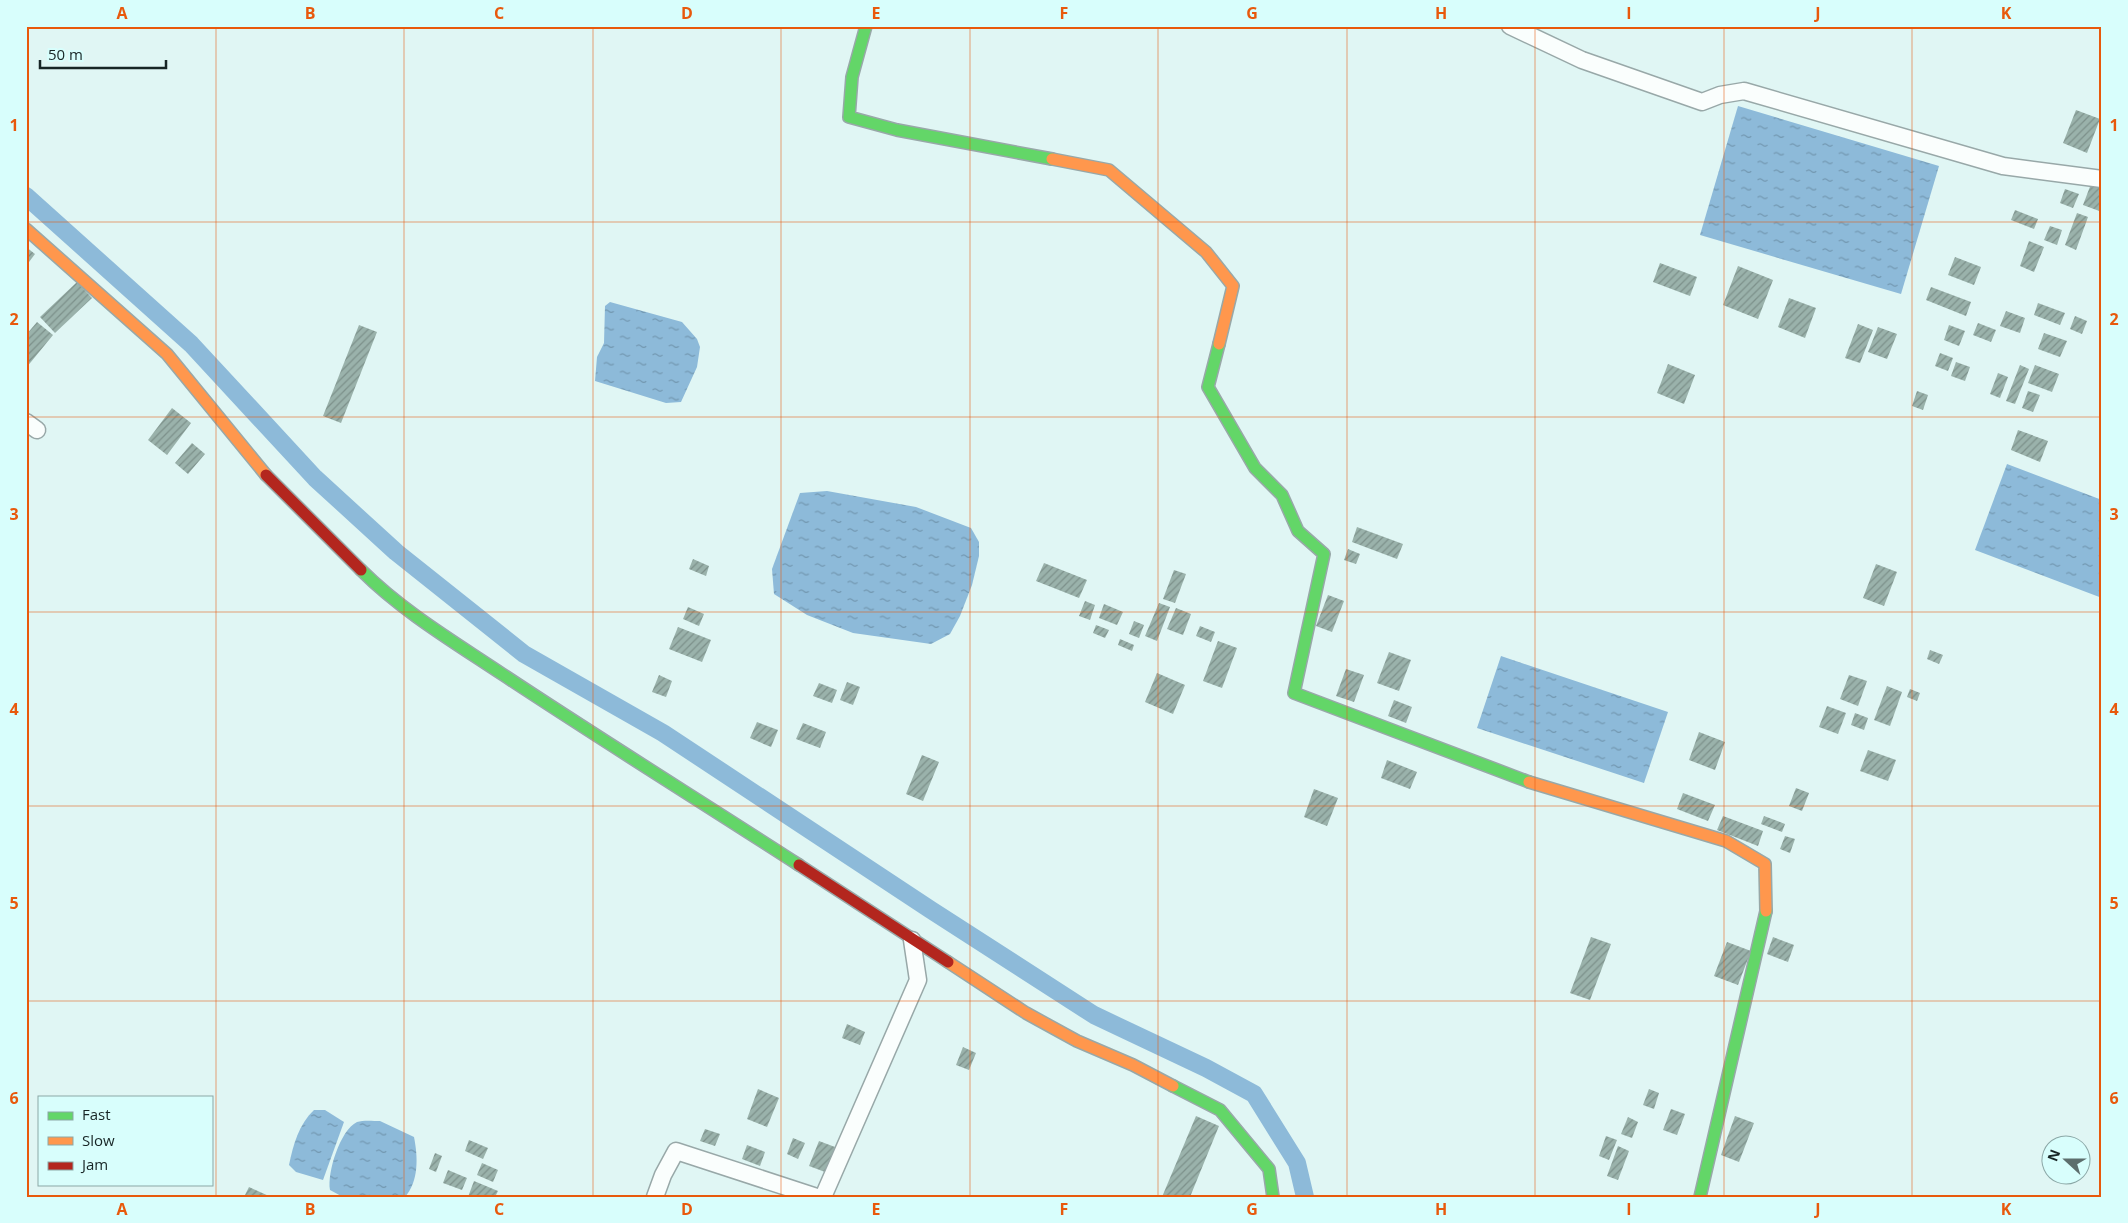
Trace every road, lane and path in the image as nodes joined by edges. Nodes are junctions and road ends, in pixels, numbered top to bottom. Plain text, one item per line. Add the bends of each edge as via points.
1 (866, 26) edge
2 (1510, 26) edge
3 (2102, 179) edge
4 (26, 229) edge
5 (912, 940) junction
6 (655, 1197) edge
7 (817, 1197) edge
8 (823, 1197) edge
9 (1273, 1197) edge
10 (1700, 1197) edge

1 - 10 street via 852,77 849,117 897,130 1109,170 1206,252 1233,286 1208,387 1255,468 1282,495 1298,531 1324,554 1294,694 1516,778 1726,841 1765,864 1766,912
2 - 3 street via 1582,60 1702,102 1744,91 2003,166
4 - 5 street via 167,354 275,486 373,582 440,632 574,722
5 - 8 street via 918,980
5 - 9 street via 1026,1013 1220,1110 1269,1169
6 - 7 street via 676,1151

